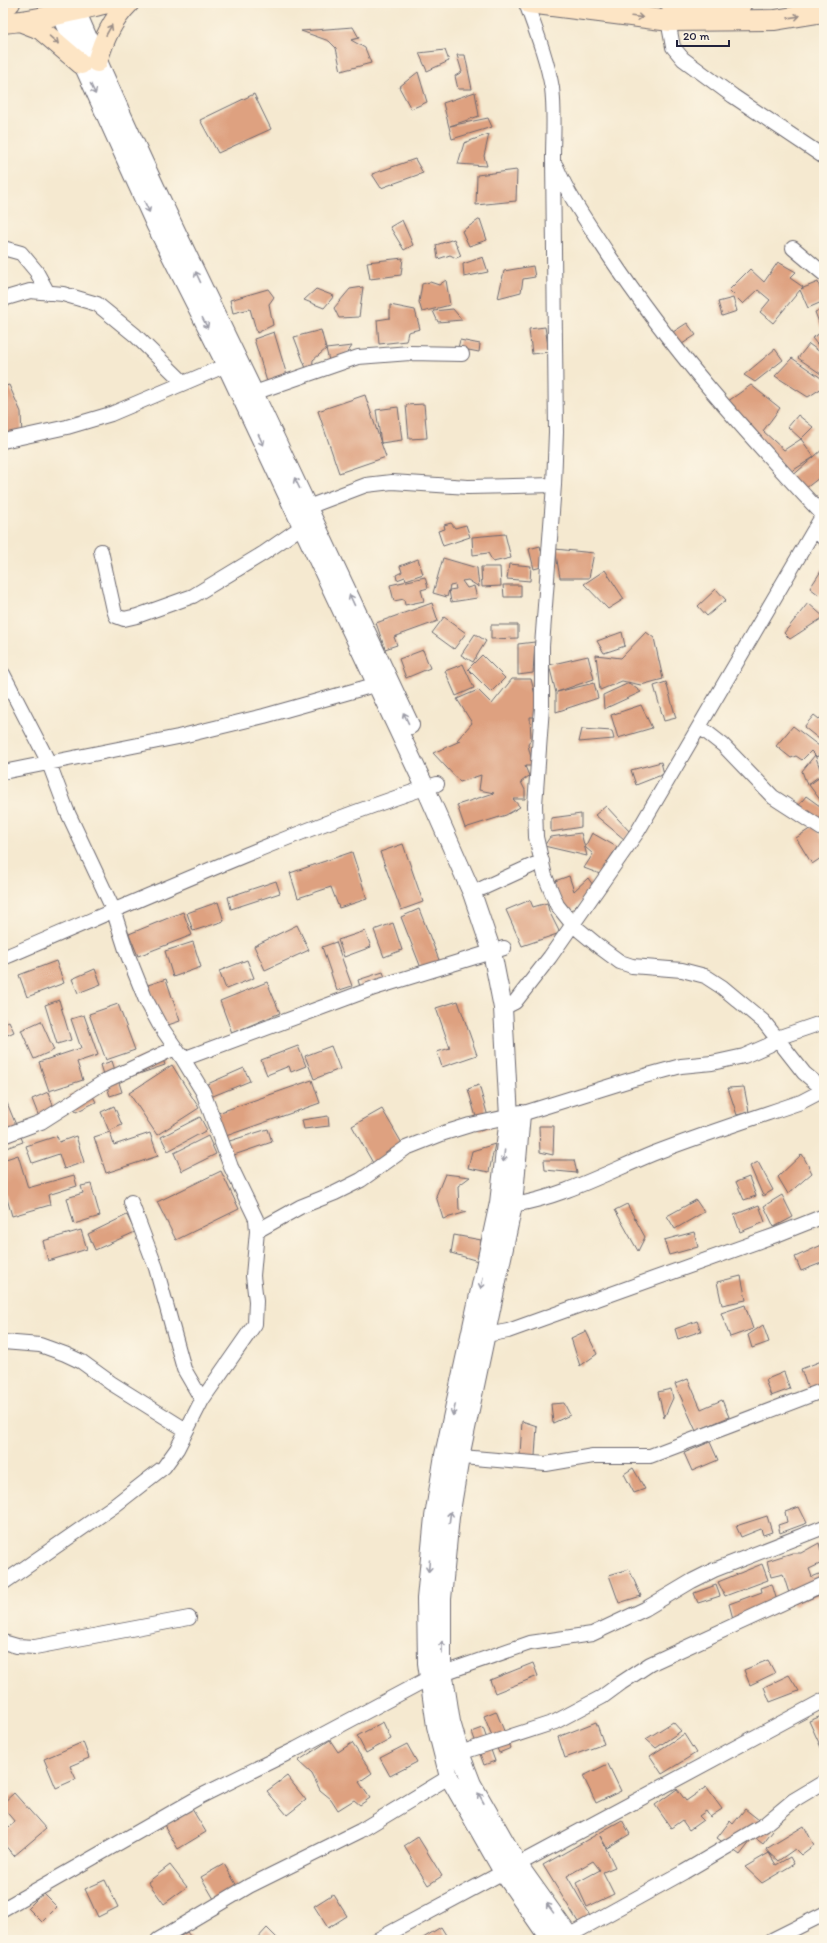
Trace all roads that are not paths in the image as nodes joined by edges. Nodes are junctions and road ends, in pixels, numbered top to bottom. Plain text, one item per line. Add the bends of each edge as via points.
1 (10, 3) edge
2 (108, 3) edge
3 (129, 3) edge
4 (528, 3) edge
5 (742, 3) edge
6 (3, 5) edge
7 (66, 8) edge
8 (670, 9) edge
9 (824, 12) edge
10 (13, 22) edge
11 (89, 63) junction
12 (824, 157) edge
13 (553, 159) junction
14 (3, 248) edge
15 (793, 248) dead end
16 (824, 274) edge
17 (48, 293) junction
18 (3, 299) edge
19 (462, 354) dead end
20 (232, 363) junction
21 (184, 383) junction
22 (254, 393) junction
23 (3, 441) edge
24 (554, 485) junction
25 (824, 514) edge
26 (308, 517) junction
27 (816, 528) junction
28 (824, 539) edge
29 (101, 551) dead end
30 (3, 674) edge
31 (383, 683) junction
32 (700, 727) junction
33 (49, 763) junction
34 (3, 772) edge
35 (431, 785) junction
36 (824, 830) edge
37 (542, 861) junction
38 (483, 888) junction
39 (113, 909) junction
40 (573, 925) junction
41 (498, 950) junction
42 (3, 958) edge
43 (509, 1005) junction
44 (824, 1022) edge
45 (777, 1038) junction
46 (179, 1054) junction
47 (824, 1090) edge
48 (515, 1115) junction
49 (3, 1136) edge
50 (131, 1202) dead end
51 (513, 1206) junction
52 (824, 1216) edge
53 (257, 1232) junction
54 (486, 1335) junction
55 (3, 1342) edge
56 (824, 1390) edge
57 (202, 1400) junction
58 (186, 1430) junction
59 (452, 1456) junction
60 (824, 1527) edge
61 (3, 1583) edge
62 (824, 1584) edge
63 (189, 1618) dead end
64 (3, 1642) edge
65 (436, 1676) junction
66 (824, 1700) edge
67 (460, 1753) junction
68 (449, 1776) junction
69 (824, 1782) edge
70 (510, 1868) junction
71 (3, 1909) edge
72 (824, 1914) edge
73 (567, 1938) edge
74 (158, 1940) edge
75 (377, 1940) edge
76 (550, 1940) edge
77 (772, 1940) edge

1 - 6 main road
2 - 7 main road
11 -> 3 main road via 116,15
4 -> 8 main road
4 - 13 street via 552,88
5 - 8 main road
7 - 10 main road
7 - 11 street
8 -> 9 main road via 775,20
8 - 12 street via 673,47 683,59 732,96
10 -> 11 main road via 40,29
11 - 20 street via 156,226
13 - 24 street via 556,386
13 - 25 street via 579,211 645,310 769,458
14 - 17 street via 20,253 36,270
15 - 16 street
17 - 18 street via 30,291
17 - 21 street via 63,294 97,304 135,335
19 - 22 street via 410,353 358,357
20 - 21 street
20 - 22 street
20 -> 26 street
21 - 23 street via 111,414
26 -> 22 street
24 - 26 street via 468,487 392,482 366,485
24 - 37 street via 542,646 542,707 535,805 536,837
25 - 27 street
26 - 29 street via 264,553 193,596 124,619 116,616
26 - 31 street
27 - 28 street
27 - 32 street via 737,659
30 - 33 street
31 - 33 street via 185,735
31 - 35 street
32 - 36 street via 723,745 773,797
32 - 40 street via 638,831
33 - 34 street
33 - 39 street via 67,811
35 - 38 street
35 - 39 street via 277,840 211,870
35 - 41 street via 472,893
37 - 38 street
37 - 40 street via 545,876 557,905
38 - 41 street
39 - 42 street
39 - 46 street via 145,998
40 - 43 street
40 - 45 street via 620,962 651,969 682,970 705,976 764,1022
41 - 43 street
41 - 46 street via 441,966
43 - 48 street
44 - 45 street
45 - 47 street via 804,1073
45 - 48 street via 769,1046 744,1056 681,1066
46 - 49 street via 107,1080 41,1122
46 - 53 street via 202,1092 231,1167 256,1219
47 - 51 street via 801,1102 652,1154 580,1186
48 - 51 street
48 - 53 street via 470,1125 406,1148 361,1180 300,1207
48 -> 59 street
50 - 57 street via 156,1268 184,1369
51 - 54 street
52 - 54 street via 508,1331
53 - 57 street via 253,1276 255,1324
54 - 59 street
55 - 58 street via 40,1345 82,1362
56 - 59 street via 650,1456 593,1456 546,1464
57 - 58 street
58 - 61 street via 177,1449 164,1466 114,1506
59 - 65 street via 450,1517
60 - 65 street via 714,1570 645,1609 592,1634 530,1643
62 - 67 street via 650,1664 602,1697 554,1722
63 - 64 street via 35,1647
65 - 67 street
65 - 68 street via 436,1726
65 - 71 street via 201,1796
66 - 70 street
70 -> 67 street
68 - 70 street
68 - 74 street via 360,1831 249,1886
69 - 73 street via 794,1800 764,1825
73 -> 70 street
70 - 75 street
70 - 76 street
72 - 77 street

